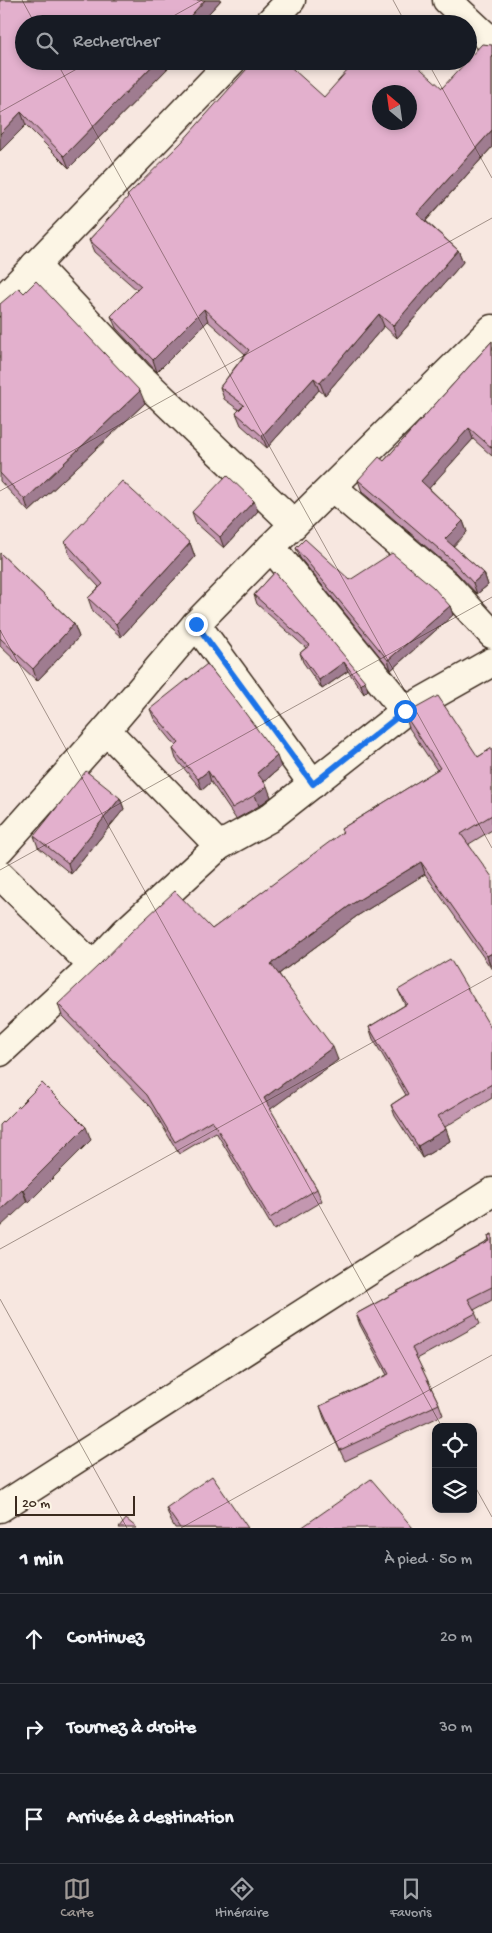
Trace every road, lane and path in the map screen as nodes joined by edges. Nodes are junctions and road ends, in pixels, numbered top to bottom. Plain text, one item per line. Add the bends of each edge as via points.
1 (291, 0) edge
2 (447, 0) edge
3 (277, 15) edge
4 (463, 15) edge
5 (477, 28) edge
6 (492, 42) edge
7 (223, 70) edge
8 (35, 265) junction
9 (0, 302) edge
10 (492, 330) edge
11 (332, 488) junction
12 (294, 524) junction
13 (271, 547) junction
14 (196, 624) junction
15 (492, 634) edge
16 (492, 662) edge
17 (405, 711) junction
18 (106, 730) junction
19 (313, 784) junction
20 (219, 846) junction
21 (0, 849) edge
22 (0, 875) edge
23 (93, 966) junction
24 (0, 1052) edge
25 (492, 1192) edge
26 (0, 1508) edge

1 - 3 street
2 - 4 street
5 - 6 street
7 - 8 street
8 - 9 street
8 - 12 street via 140,377
10 - 11 street
11 - 12 street
11 - 15 street via 447,585
12 - 13 street
13 - 14 street
13 - 17 street
14 - 18 street
14 - 19 street
16 - 17 street
17 - 19 street
18 - 20 street
18 - 21 street
19 - 20 street via 268,819
20 - 23 street via 124,933
22 - 23 street
23 - 24 street
25 - 26 street

